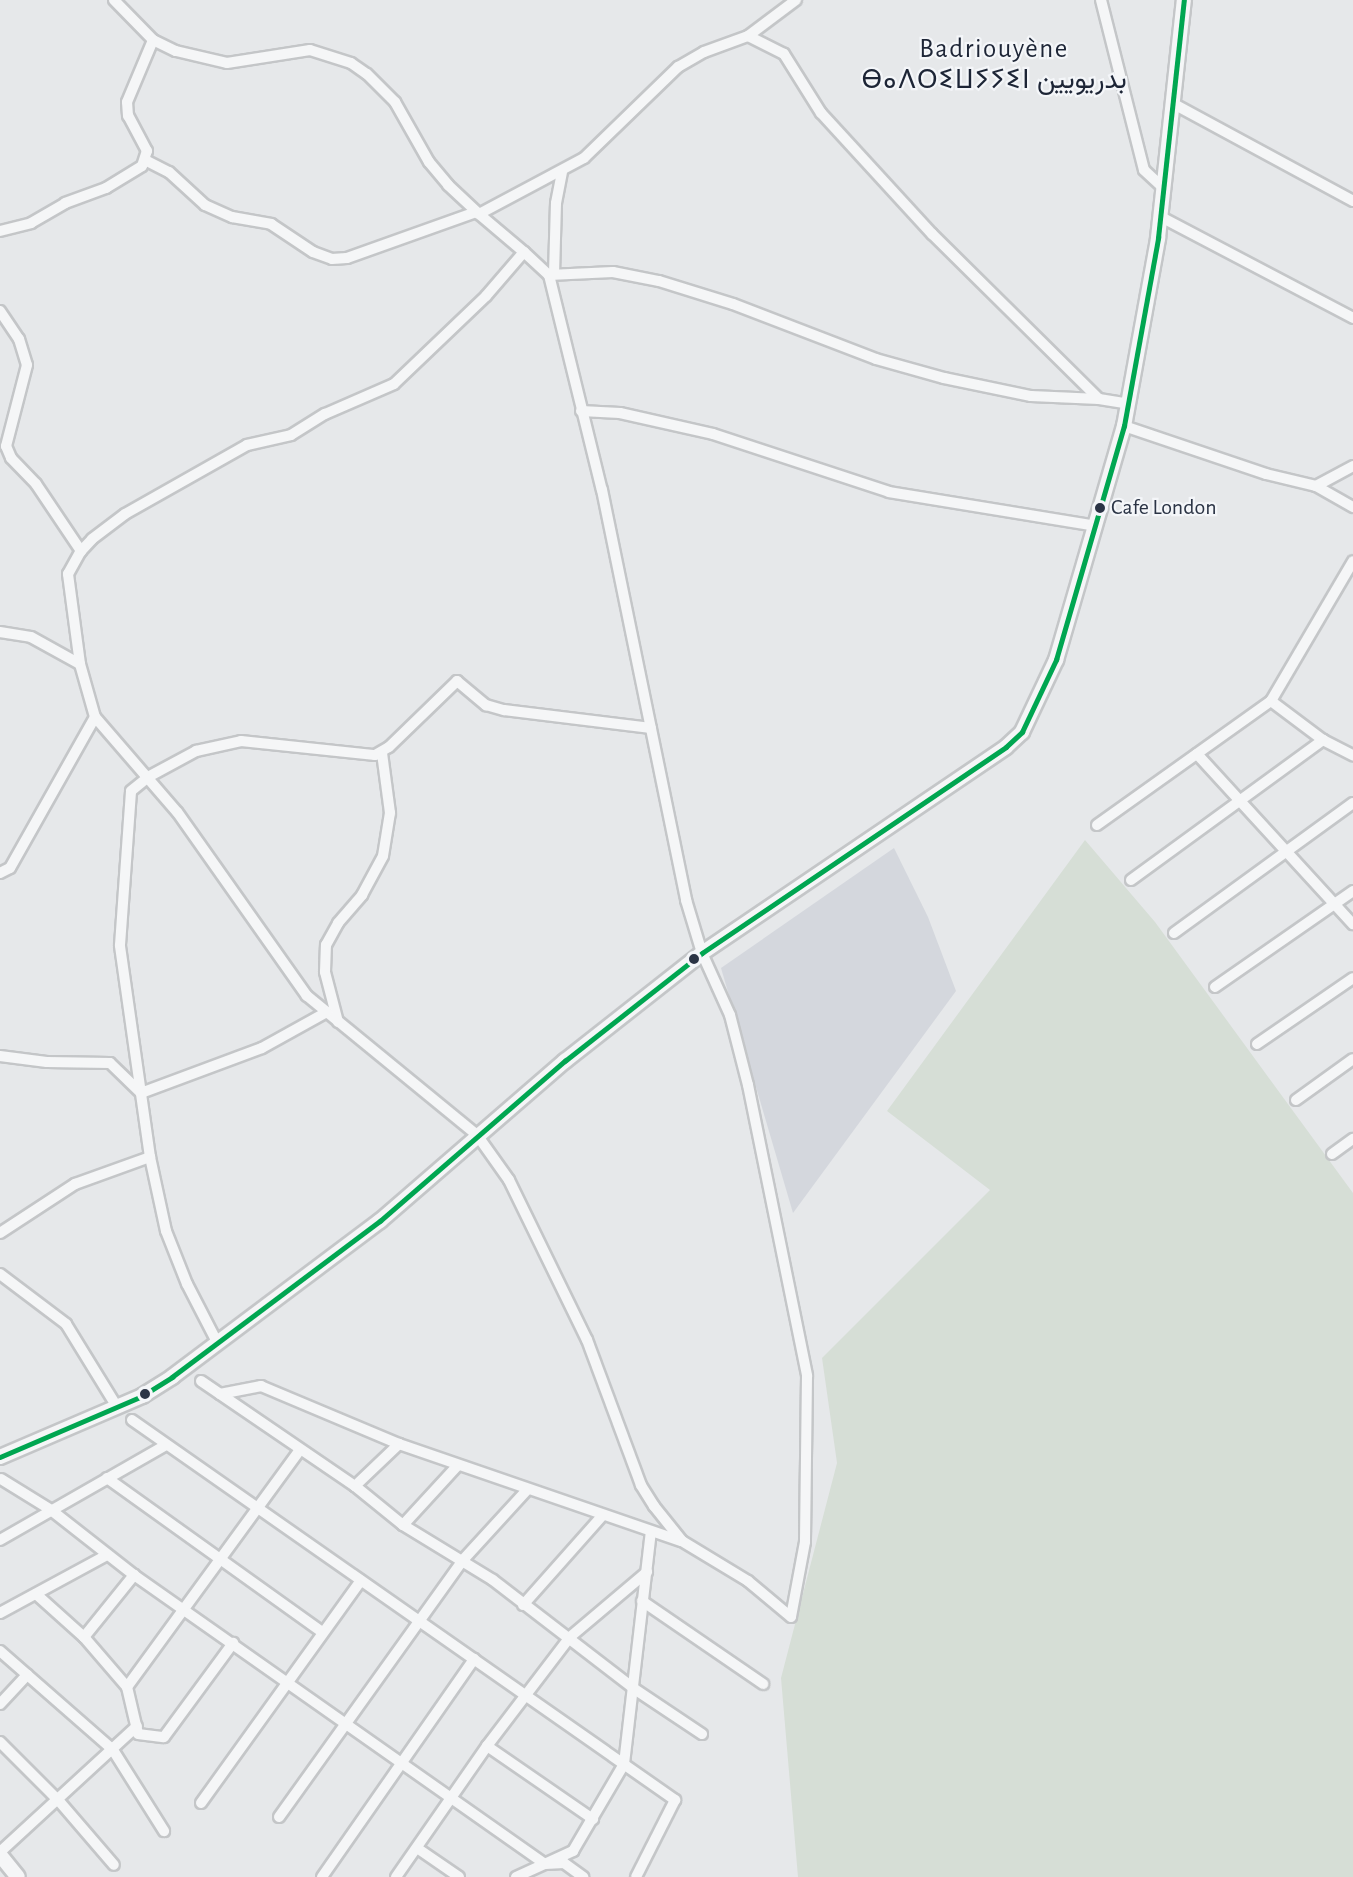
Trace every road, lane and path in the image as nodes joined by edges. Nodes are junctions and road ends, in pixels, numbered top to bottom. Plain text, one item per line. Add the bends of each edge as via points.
1 (114, 0) edge
2 (796, 0) edge
3 (1101, 0) edge
4 (1184, 0) edge
5 (748, 36) junction
6 (153, 40) junction
7 (1172, 104) junction
8 (145, 160) junction
9 (562, 172) junction
10 (1161, 186) junction
11 (1353, 201) edge
12 (477, 213) junction
13 (1161, 217) junction
14 (0, 231) edge
15 (524, 252) junction
16 (552, 274) junction
17 (0, 311) edge
18 (1353, 318) edge
19 (1099, 399) junction
20 (1129, 404) junction
21 (581, 411) junction
22 (1124, 426) junction
23 (1353, 466) edge
24 (1316, 486) junction
25 (1353, 507) edge
26 (1096, 526) junction
27 (81, 551) junction
28 (1353, 561) edge
29 (0, 632) edge
30 (80, 664) junction
31 (1271, 701) junction
32 (95, 717) junction
33 (651, 728) junction
34 (1323, 740) junction
35 (382, 753) junction
36 (1197, 753) junction
37 (1353, 755) edge
38 (148, 777) junction
39 (1241, 800) junction
40 (1353, 803) edge
41 (1097, 825) dead end
42 (1285, 853) junction
43 (0, 873) edge
44 (1131, 880) dead end
45 (1353, 891) edge
46 (1334, 904) junction
47 (1353, 924) edge
48 (1174, 933) dead end
49 (702, 953) junction
50 (1353, 978) edge
51 (1215, 987) dead end
52 (327, 1012) junction
53 (338, 1022) junction
54 (1257, 1044) dead end
55 (0, 1056) edge
56 (1353, 1059) edge
57 (141, 1093) junction
58 (1296, 1100) dead end
59 (477, 1135) junction
60 (1353, 1139) edge
61 (1332, 1154) dead end
62 (150, 1157) junction
63 (0, 1233) edge
64 (0, 1274) edge
65 (217, 1341) junction
66 (201, 1381) dead end
67 (220, 1394) junction
68 (117, 1407) junction
69 (132, 1420) dead end
70 (399, 1444) junction
71 (166, 1445) junction
72 (300, 1450) junction
73 (0, 1457) edge
74 (458, 1465) junction
75 (107, 1478) junction
76 (1, 1479) edge
77 (355, 1486) junction
78 (527, 1490) junction
79 (258, 1506) junction
80 (51, 1510) junction
81 (603, 1516) junction
82 (404, 1525) junction
83 (651, 1532) junction
84 (0, 1540) edge
85 (682, 1541) junction
86 (107, 1555) junction
87 (220, 1559) junction
88 (462, 1561) junction
89 (646, 1572) junction
90 (134, 1575) junction
91 (360, 1580) junction
92 (36, 1594) junction
93 (642, 1600) junction
94 (523, 1605) junction
95 (183, 1610) junction
96 (0, 1613) edge
97 (419, 1620) junction
98 (321, 1631) junction
99 (84, 1637) junction
100 (570, 1637) junction
101 (233, 1643) junction
102 (0, 1651) edge
103 (474, 1659) junction
104 (27, 1675) junction
105 (286, 1683) junction
106 (763, 1684) dead end
107 (127, 1687) junction
108 (633, 1688) junction
109 (525, 1694) junction
110 (0, 1704) edge
111 (347, 1722) junction
112 (136, 1726) junction
113 (702, 1734) dead end
114 (0, 1743) edge
115 (487, 1746) junction
116 (113, 1750) junction
117 (403, 1762) junction
118 (624, 1764) junction
119 (452, 1797) junction
120 (59, 1801) junction
121 (201, 1803) dead end
122 (279, 1817) dead end
123 (594, 1819) junction
124 (164, 1831) dead end
125 (417, 1848) junction
126 (0, 1854) edge
127 (545, 1864) junction
128 (114, 1865) dead end
129 (18, 1877) edge
130 (322, 1877) edge
131 (396, 1877) edge
132 (459, 1877) edge
133 (516, 1877) edge
134 (583, 1877) edge
135 (636, 1877) edge

1 - 6 street
2 - 5 street
3 - 10 street via 1144,171
4 - 7 street
5 - 9 street via 704,52 678,68 600,144
5 - 19 street via 784,54 821,113 932,234
6 - 8 street via 127,102 128,116 147,151
6 - 12 street via 176,51 227,63 310,50 351,63 395,102 429,162
7 - 10 street
7 - 11 street
8 - 12 street via 169,172 205,205 232,217 271,224 313,252 332,259 347,258
8 - 14 street via 136,172 106,188 65,203 31,223
9 - 12 street
9 - 16 street
10 - 13 street
12 - 15 street
13 - 18 street
13 - 20 street
15 - 16 street
15 - 27 street via 486,296 388,388 325,414 291,435 237,450 125,514
16 - 19 street via 613,272 659,281 733,304 876,359 944,378 1031,396
16 - 21 street
17 - 27 street via 19,339 27,365 6,446
19 - 20 street
20 - 22 street
21 - 26 street via 621,413 713,434 889,492
21 - 33 street via 602,490
22 - 24 street via 1266,474
22 - 26 street
23 - 24 street
24 - 25 street
26 - 49 street via 1056,660 1022,732 1006,747
27 - 30 street via 68,574
28 - 31 street
29 - 30 street via 31,637
30 - 32 street
31 - 34 street
31 - 36 street
32 - 38 street
32 - 43 street via 10,868
33 - 35 street via 504,710 486,705 457,681
33 - 49 street via 686,900
34 - 37 street
34 - 39 street
35 - 38 street via 368,756 241,741 196,752
35 - 53 street via 390,813 383,856 362,895 338,923 326,945 325,972
36 - 39 street
36 - 41 street
38 - 52 street via 232,887 285,969 307,996
38 - 57 street via 136,785 129,800 120,945
39 - 42 street
39 - 44 street
40 - 42 street
42 - 46 street
42 - 48 street
45 - 46 street
46 - 47 street
46 - 51 street
49 - 59 street
49 - 85 street via 730,1015 748,1085 807,1376 806,1542 791,1617 748,1581
50 - 54 street
52 - 53 street
52 - 57 street via 262,1048
53 - 59 street
55 - 57 street via 47,1062 105,1061
56 - 58 street
57 - 62 street
59 - 65 street via 380,1221
59 - 85 street via 509,1180 559,1279 587,1340 641,1485
60 - 61 street
62 - 63 street via 92,1176
62 - 65 street via 166,1230 187,1284
64 - 68 street via 66,1324
65 - 68 street via 172,1377
66 - 67 street
67 - 70 street via 261,1386
67 - 72 street
68 - 73 street
69 - 71 street
70 - 74 street
70 - 77 street
71 - 75 street
71 - 79 street
72 - 77 street
72 - 79 street
74 - 78 street
74 - 82 street
75 - 80 street
75 - 87 street
76 - 80 street
77 - 82 street
78 - 81 street
78 - 88 street
79 - 87 street
79 - 91 street
80 - 84 street
80 - 86 street
81 - 83 street
81 - 94 street
82 - 88 street
83 - 85 street
83 - 89 street
86 - 90 street
86 - 92 street
87 - 95 street
87 - 98 street
88 - 94 street
88 - 97 street
89 - 93 street
89 - 100 street
90 - 95 street
90 - 99 street
91 - 97 street
91 - 98 street
92 - 96 street
92 - 99 street
93 - 106 street
93 - 108 street
94 - 100 street
95 - 101 street
95 - 107 street
97 - 103 street
97 - 111 street
98 - 105 street
99 - 107 street
100 - 108 street
100 - 109 street
101 - 105 street
101 - 112 street via 164,1737 138,1734
102 - 104 street
103 - 109 street
103 - 117 street
104 - 110 street
104 - 116 street
105 - 111 street
105 - 121 street
107 - 112 street
108 - 113 street
108 - 118 street
109 - 115 street
109 - 118 street
111 - 117 street
111 - 122 street
112 - 116 street
114 - 120 street
115 - 119 street
115 - 123 street
116 - 120 street
116 - 124 street
117 - 119 street
117 - 130 street
118 - 123 street
118 - 135 street via 675,1800
119 - 125 street
119 - 127 street
120 - 126 street
120 - 128 street
123 - 127 street via 573,1851
125 - 131 street
125 - 132 street
126 - 129 street
127 - 133 street
127 - 134 street via 564,1863

